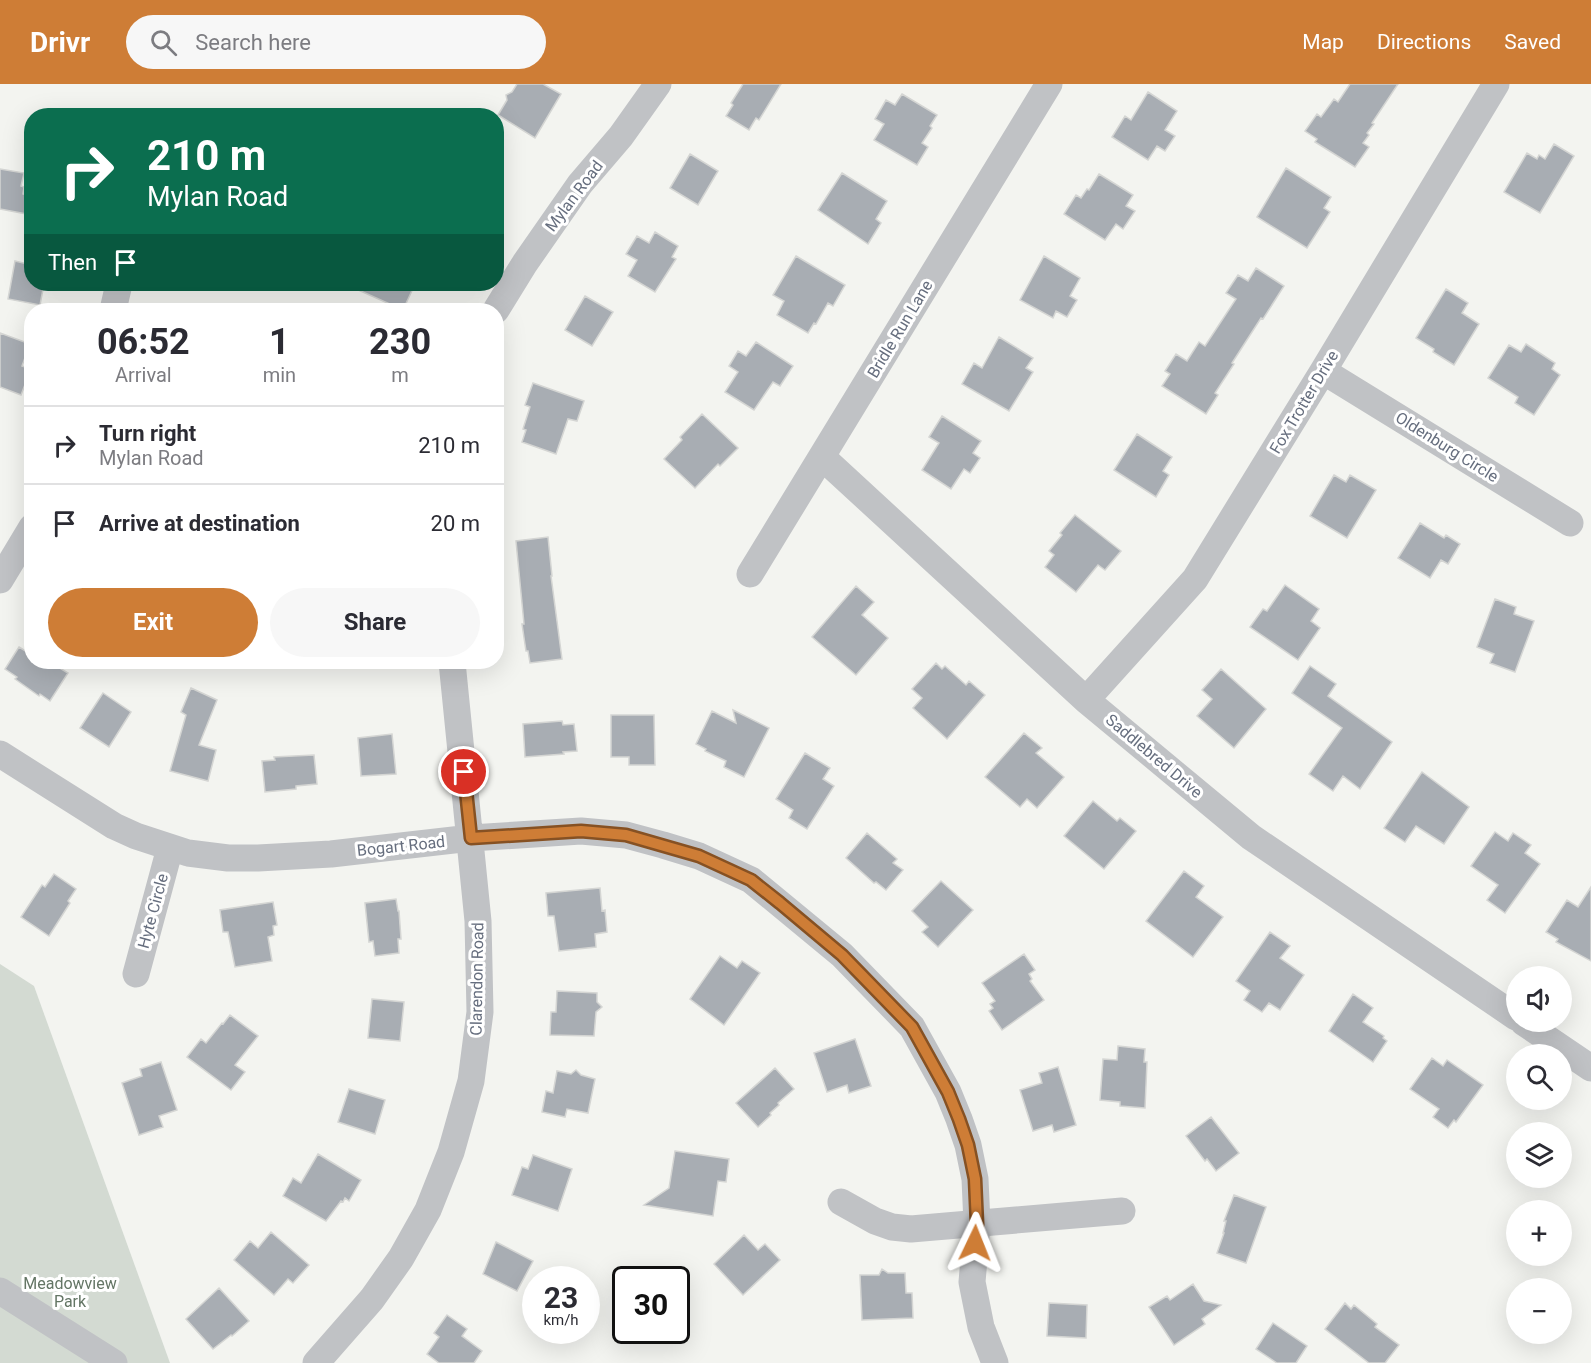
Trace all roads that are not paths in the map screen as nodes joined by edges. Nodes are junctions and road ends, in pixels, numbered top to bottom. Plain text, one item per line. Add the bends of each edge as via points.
1 (658, 84) edge
2 (1049, 84) edge
3 (1496, 84) edge
4 (500, 303) edge
5 (1323, 371) junction
6 (822, 457) junction
7 (1570, 523) dead end
8 (24, 540) edge
9 (750, 574) dead end
10 (0, 580) edge
11 (453, 669) edge
12 (1086, 700) junction
13 (0, 754) edge
14 (471, 838) junction
15 (170, 848) junction
16 (136, 974) dead end
17 (1506, 1010) edge
18 (1538, 1032) edge
19 (1591, 1068) edge
20 (842, 1202) dead end
21 (1122, 1211) dead end
22 (977, 1224) junction
23 (0, 1291) edge
24 (114, 1363) edge
25 (316, 1363) edge
26 (995, 1363) edge

1 - 4 street, Mylan Road via 580,184
2 - 6 street, Bridle Run Lane
3 - 5 street, Fox Trotter Drive
5 - 7 street, Oldenburg Circle
5 - 12 street, Fox Trotter Drive via 1195,579
6 - 9 street, Bridle Run Lane
6 - 12 street, Saddlebred Drive
8 - 10 street
11 - 14 street
12 - 17 street, Saddlebred Drive via 1251,837
13 - 15 street, Bogart Road via 114,826
14 - 15 street, Bogart Road via 258,858 218,857
14 - 22 street, Bogart Road via 581,831 626,835 699,856 751,880 842,955 912,1027 948,1092 965,1136 975,1179
14 - 25 street, Clarendon Road via 480,1012 471,1081 452,1152 428,1210 401,1258 372,1299
15 - 16 street, Hyte Circle
18 - 19 street
20 - 22 street via 892,1227
21 - 22 street
22 - 26 street, Bogart Road via 972,1282 981,1327
23 - 24 street

